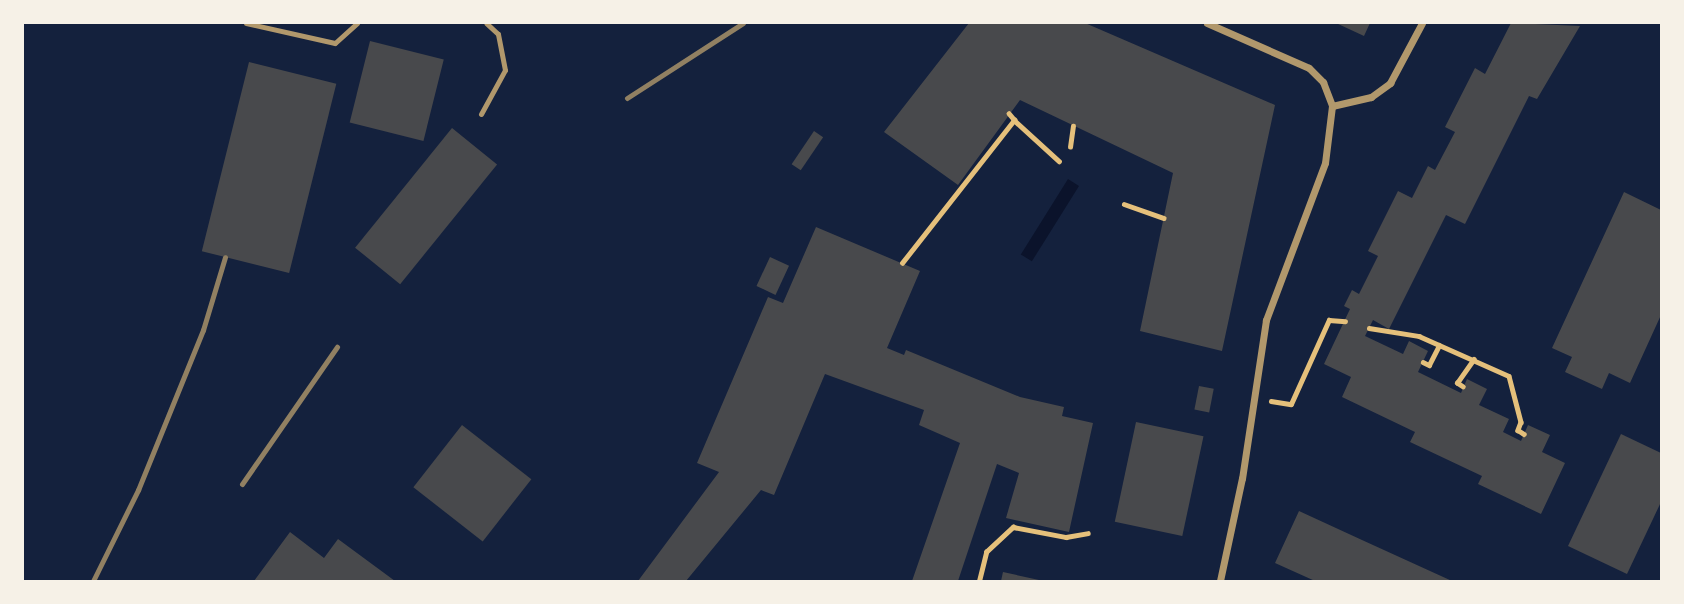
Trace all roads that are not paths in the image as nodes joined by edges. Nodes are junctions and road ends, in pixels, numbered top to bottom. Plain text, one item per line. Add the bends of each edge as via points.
1 (246, 23) edge
2 (357, 23) edge
3 (486, 23) edge
4 (1207, 23) edge
5 (1422, 23) edge
6 (1332, 106) junction
7 (481, 114) dead end
8 (1220, 581) edge

1 - 2 lane via 335,43
3 - 7 lane via 498,34 505,70
4 - 6 street via 1309,68 1323,82
5 - 6 street via 1390,83 1371,97
6 - 8 street via 1325,163 1266,320

